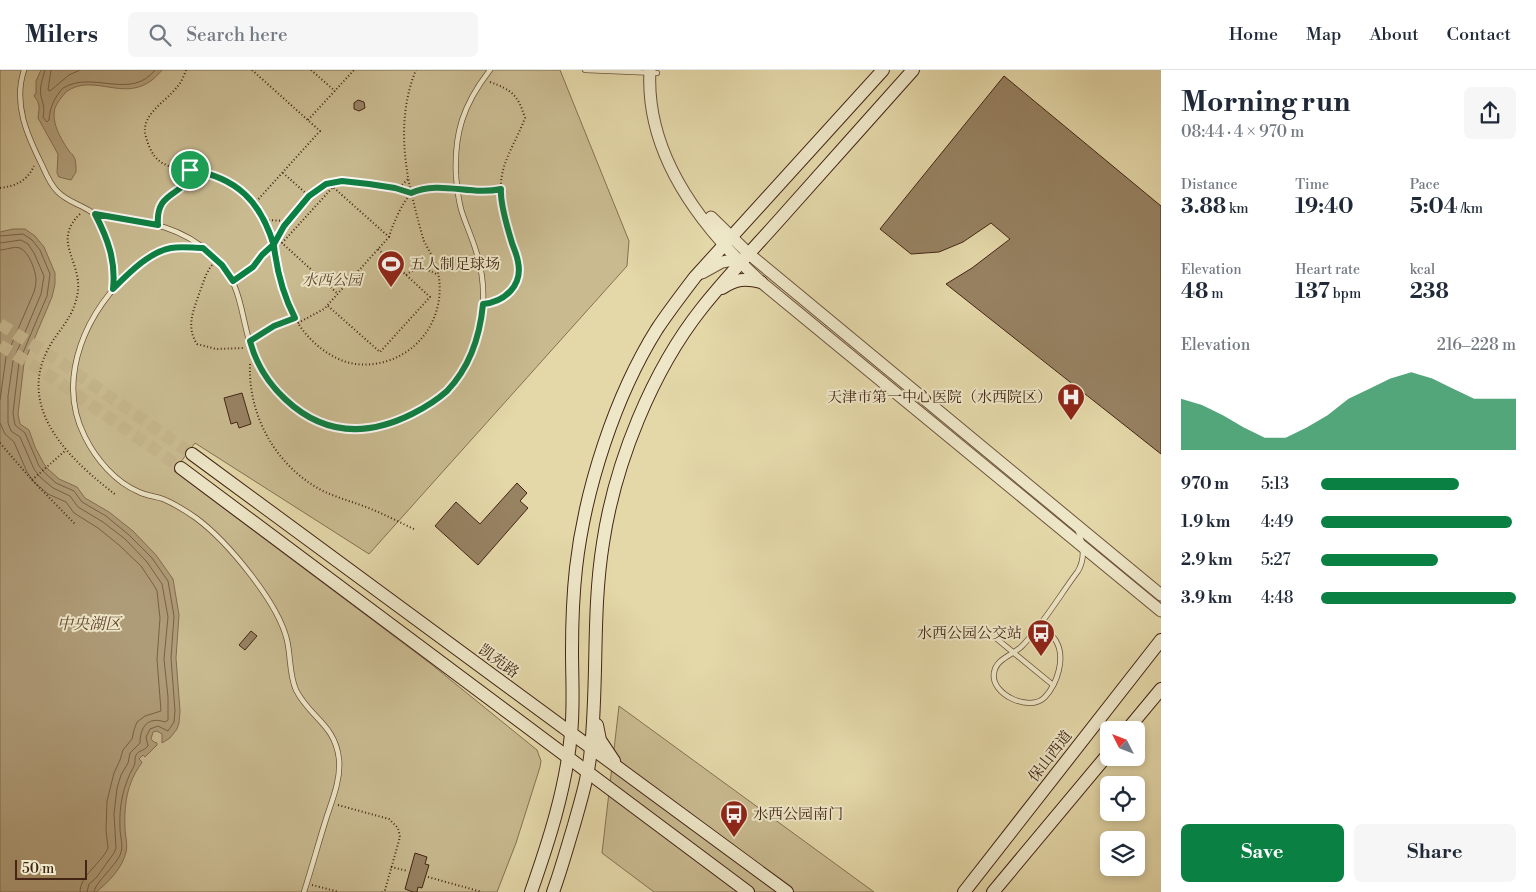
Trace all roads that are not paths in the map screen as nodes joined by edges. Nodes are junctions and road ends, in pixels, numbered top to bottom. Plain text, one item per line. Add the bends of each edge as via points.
1 (24, 70) edge
2 (490, 70) edge
3 (585, 70) edge
4 (606, 70) edge
5 (883, 70) edge
6 (913, 70) edge
7 (654, 72) edge
8 (95, 214) junction
9 (728, 242) junction
10 (203, 248) junction
11 (742, 259) junction
12 (695, 277) junction
13 (761, 282) junction
14 (113, 289) junction
15 (714, 294) junction
16 (192, 454) tunnel mouth
17 (181, 468) tunnel mouth
18 (1074, 524) junction
19 (1082, 546) junction
20 (1161, 595) edge
21 (1161, 611) edge
22 (1039, 625) junction
23 (997, 639) dead end
24 (1161, 640) edge
25 (1014, 653) junction
26 (1052, 684) junction
27 (1161, 688) edge
28 (573, 708) junction
29 (594, 708) junction
30 (1135, 721) edge
31 (571, 734) junction
32 (588, 749) junction
33 (568, 758) junction
34 (1100, 764) edge
35 (624, 772) junction
36 (588, 773) junction
37 (619, 795) junction
38 (304, 892) edge
39 (531, 892) edge
40 (553, 892) edge
41 (748, 892) edge
42 (787, 892) edge
43 (964, 892) edge
44 (993, 892) edge

1 - 8 lane via 20,94 24,124 50,182 66,198
2 - 10 lane via 464,112 456,152 461,209 480,268 482,319 474,348 457,378 446,391 419,410 368,429 322,424 292,407 257,362 233,281
3 - 4 lane
4 - 7 lane
5 - 9 main road
6 - 11 main road
7 - 9 street via 660,118 672,153 685,179
8 - 10 lane via 158,225 187,236
8 - 14 lane via 112,254
9 - 11 street
9 - 12 main road
10 - 14 lane via 165,249 140,265
11 - 12 street via 716,264
11 - 13 street
11 - 15 main road
11 - 18 street via 767,269
12 - 28 main road via 656,330 639,364 605,442 592,486 576,567
13 - 15 main road via 733,281
13 - 19 street
14 - 38 lane via 82,340 74,369 74,406 82,430 111,473 136,493 163,499 187,512 239,560 269,601 287,640 295,687 309,709 332,734 337,746 340,761 337,782
15 - 29 main road via 692,322 660,376 630,442 611,502 597,582
16 - 31 main road, 凯苑路
17 - 33 main road
18 - 19 lane
18 - 20 street
19 - 21 street
19 - 22 lane via 1080,567
22 - 25 lane
22 - 26 lane via 1056,640 1060,654 1059,669
23 - 25 lane
24 - 43 main road, 保山西道
25 - 26 lane
25 - 26 lane via 996,666 993,679 1000,690 1021,702 1034,703 1042,700
27 - 30 main road
28 - 31 main road
28 - 32 main road via 578,732
29 - 32 main road
29 - 35 main road via 600,740
31 - 32 main road, 凯苑路
31 - 33 main road
32 - 35 main road, 凯苑路
32 - 36 main road
32 - 37 main road via 602,775
33 - 36 main road
33 - 39 main road via 556,816
34 - 44 main road
35 - 42 main road, 凯苑路
36 - 37 main road
36 - 40 main road
37 - 41 main road

